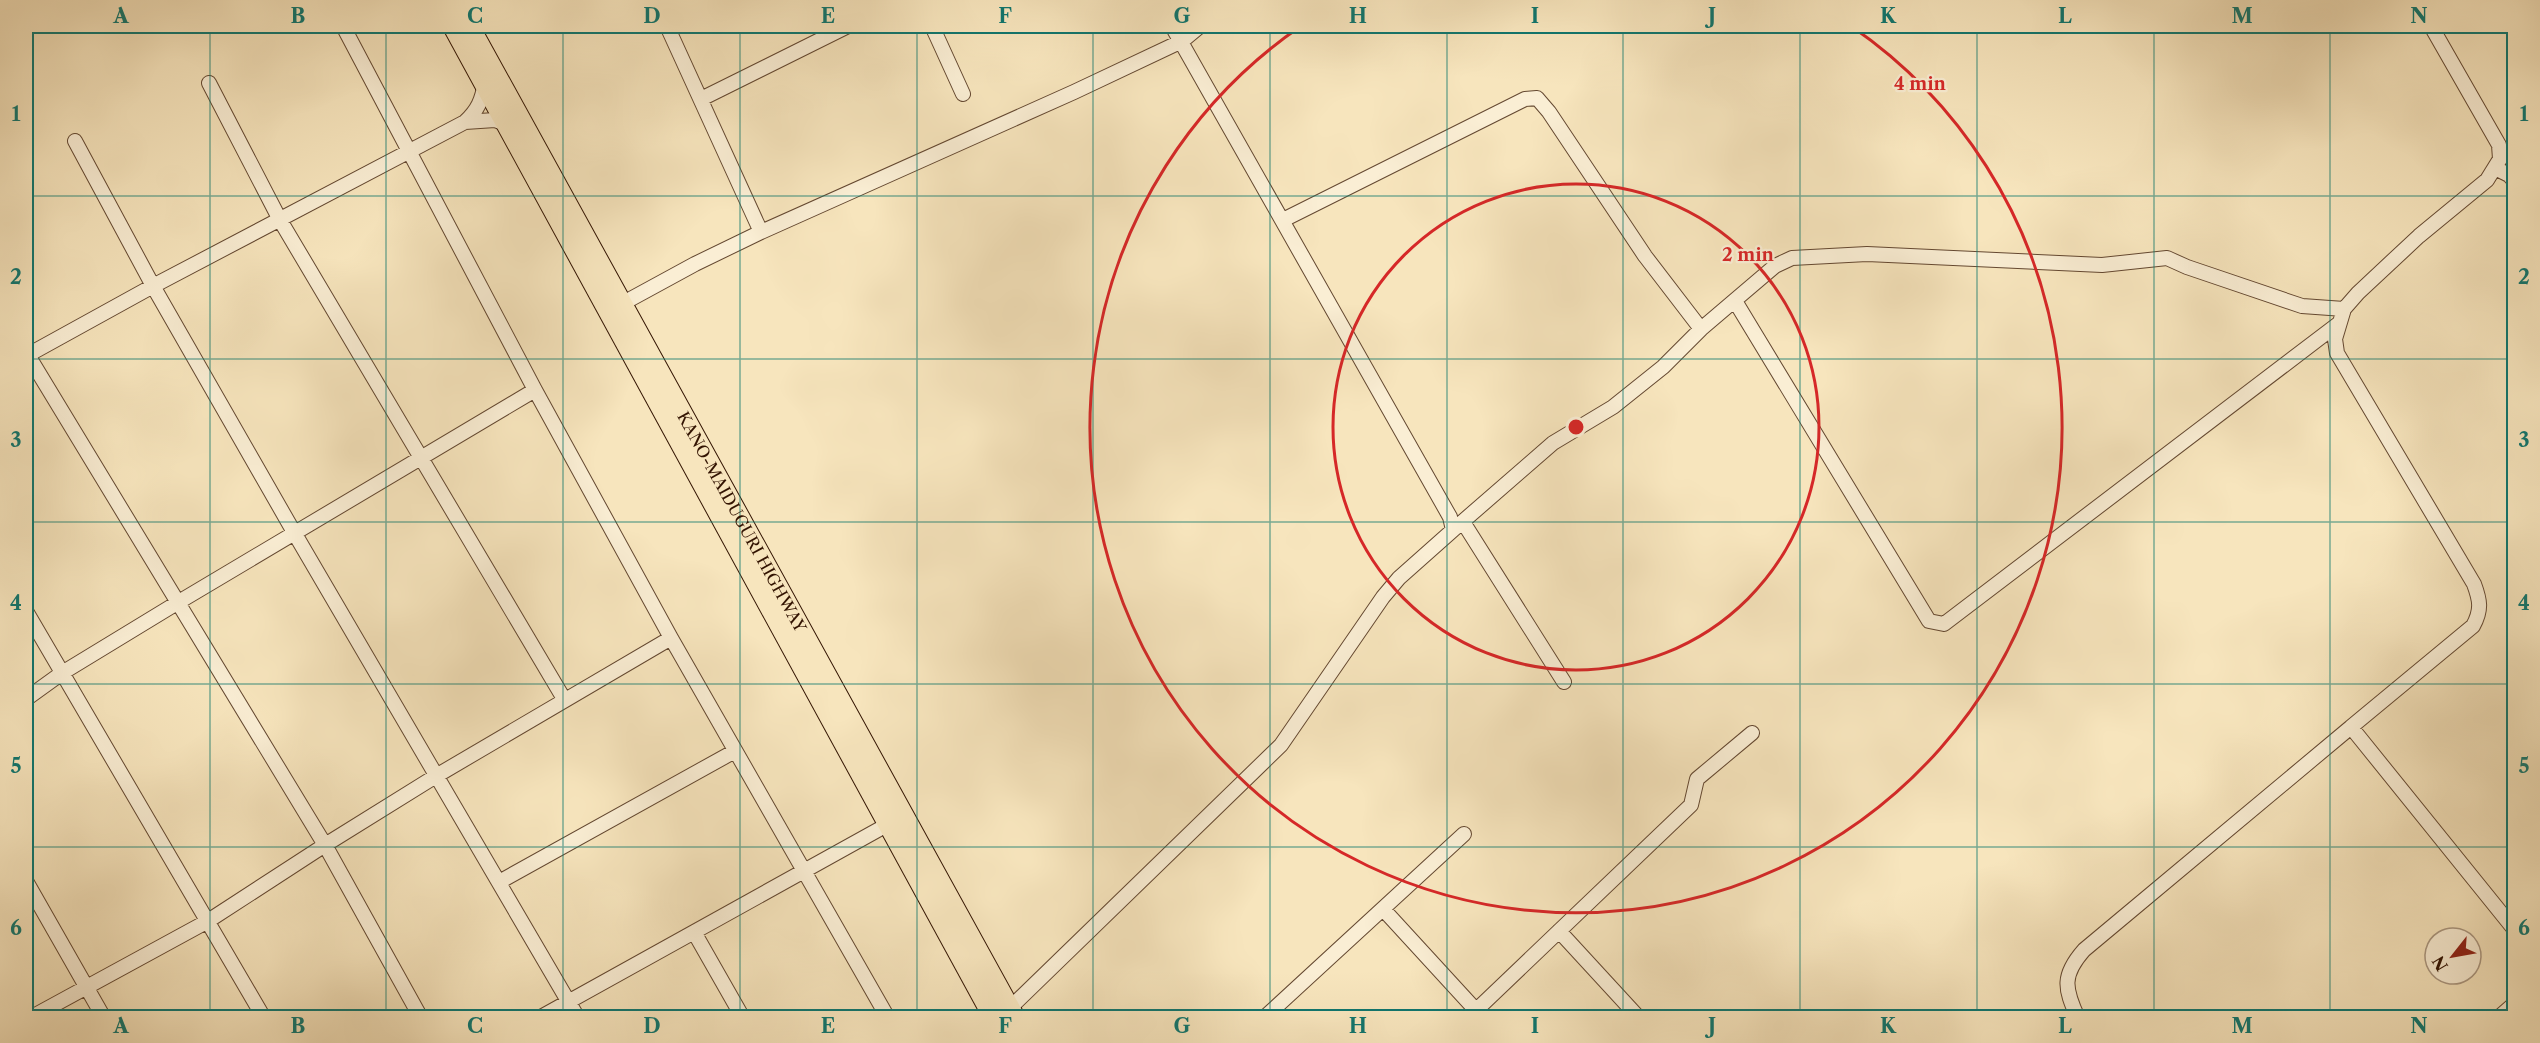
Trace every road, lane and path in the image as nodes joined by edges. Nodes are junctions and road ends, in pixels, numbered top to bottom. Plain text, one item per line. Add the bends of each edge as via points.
1 (343, 26) edge
2 (453, 26) edge
3 (469, 26) edge
4 (667, 26) edge
5 (848, 26) edge
6 (932, 26) edge
7 (1172, 26) edge
8 (1200, 26) edge
9 (2431, 26) edge
10 (825, 30) edge
11 (1182, 41) junction
12 (210, 83) dead end
13 (485, 83) junction
14 (963, 94) dead end
15 (701, 99) junction
16 (465, 122) junction
17 (508, 125) junction
18 (75, 141) dead end
19 (408, 152) junction
20 (2495, 168) junction
21 (2514, 181) edge
22 (280, 219) junction
23 (1283, 220) junction
24 (761, 232) junction
25 (153, 286) junction
26 (1735, 301) junction
27 (616, 307) junction
28 (2344, 309) junction
29 (2338, 324) junction
30 (1701, 329) junction
31 (26, 355) edge
32 (535, 390) junction
33 (421, 458) junction
34 (1458, 526) junction
35 (295, 534) junction
36 (177, 603) junction
37 (26, 611) edge
38 (671, 638) junction
39 (62, 673) junction
40 (1564, 682) dead end
41 (26, 699) edge
42 (564, 699) junction
43 (2351, 727) junction
44 (1752, 733) dead end
45 (735, 751) junction
46 (436, 776) junction
47 (896, 820) junction
48 (1464, 834) dead end
49 (325, 845) junction
50 (805, 870) junction
51 (26, 881) edge
52 (499, 882) junction
53 (1383, 909) junction
54 (208, 921) junction
55 (2514, 929) edge
56 (1559, 931) junction
57 (694, 932) junction
58 (87, 987) junction
59 (567, 1001) junction
60 (2514, 1004) edge
61 (1006, 1014) edge
62 (1476, 1015) edge
63 (30, 1017) edge
64 (104, 1017) edge
65 (264, 1017) edge
66 (421, 1017) edge
67 (539, 1017) edge
68 (578, 1017) edge
69 (743, 1017) edge
70 (888, 1017) edge
71 (1264, 1017) edge
72 (1639, 1017) edge
73 (2078, 1017) edge
74 (2498, 1017) edge

1 - 19 street
2 - 13 highway, KANO-MAIDUGURI HIGHWAY
3 - 27 highway, KANO-MAIDUGURI HIGHWAY
4 - 15 street
5 - 10 street
6 - 14 street
7 - 11 street
8 - 11 street
9 - 20 street via 2499,145 2500,159
10 - 15 street
11 - 23 street
11 - 24 street
12 - 22 street
13 - 16 street via 476,111
13 - 17 highway, KANO-MAIDUGURI HIGHWAY
15 - 24 street
16 - 17 street via 484,119
16 - 19 street
17 - 27 highway, KANO-MAIDUGURI HIGHWAY
18 - 25 street
19 - 22 street
19 - 32 street
20 - 21 street
20 - 28 street via 2487,180 2419,236
22 - 25 street
22 - 33 street
23 - 30 street via 1525,99 1537,98 1645,256
23 - 34 street
24 - 27 street
25 - 31 street
25 - 35 street
26 - 28 street via 1776,266 1792,258 1867,254 2081,265 2167,258 2302,306
26 - 29 street via 1929,621 1944,624
26 - 30 street
27 - 47 highway, KANO-MAIDUGURI HIGHWAY
28 - 29 street
29 - 43 street via 2337,353 2474,584 2480,602 2473,626
30 - 34 street via 1663,367 1613,407 1553,443
31 - 36 street
32 - 33 street
32 - 38 street
33 - 35 street
33 - 42 street
34 - 40 street
34 - 61 street via 1398,578 1281,745
35 - 36 street
35 - 46 street
36 - 39 street
36 - 49 street
37 - 39 street
38 - 42 street
38 - 45 street
39 - 41 street
39 - 54 street
42 - 46 street
43 - 55 street
43 - 73 street via 2084,950 2070,966 2067,983
44 - 56 street via 1697,779 1691,805
45 - 50 street
45 - 52 street
46 - 49 street
46 - 52 street
47 - 50 street
47 - 61 highway, KANO-MAIDUGURI HIGHWAY
48 - 53 street
49 - 54 street
49 - 66 street
50 - 57 street
50 - 70 street
51 - 58 street
52 - 59 street
53 - 62 street
53 - 71 street
54 - 58 street
54 - 65 street
56 - 62 street
56 - 72 street
57 - 59 street
57 - 69 street
58 - 63 street
58 - 64 street
59 - 67 street
59 - 68 street
60 - 74 street

